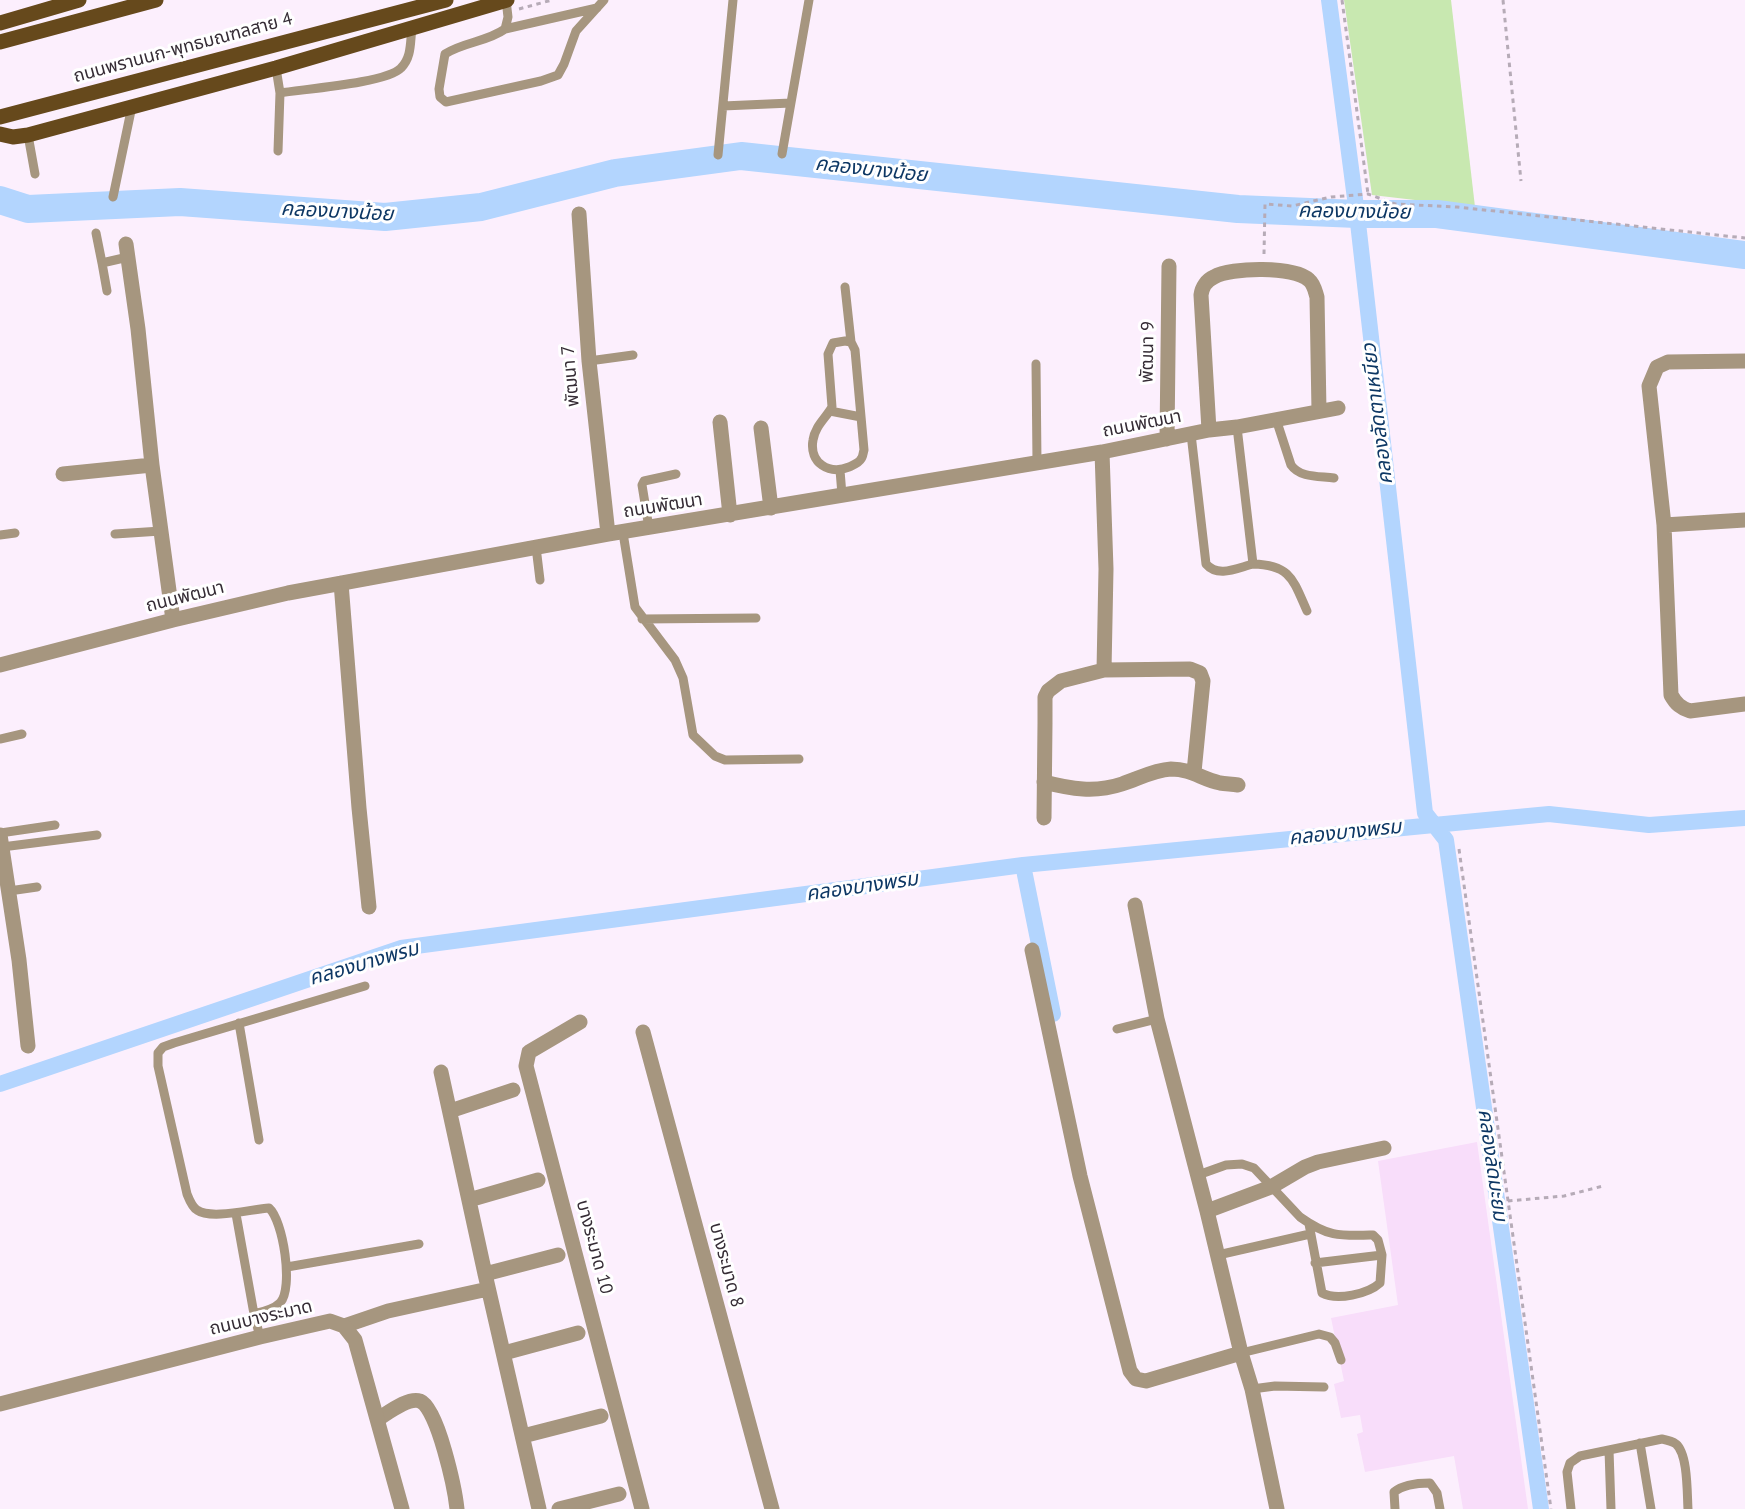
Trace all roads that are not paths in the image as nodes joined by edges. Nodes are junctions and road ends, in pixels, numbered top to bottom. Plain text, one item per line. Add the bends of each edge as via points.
1 (79, 0) edge
2 (156, 0) edge
3 (446, 0) edge
4 (506, 0) edge
5 (604, 0) edge
6 (733, 0) edge
7 (809, 0) edge
8 (597, 8) junction
9 (0, 23) edge
10 (412, 28) junction
11 (505, 29) junction
12 (0, 42) edge
13 (276, 68) junction
14 (280, 93) junction
15 (791, 103) junction
16 (132, 106) junction
17 (723, 106) junction
18 (0, 117) edge
19 (0, 134) edge
20 (28, 135) junction
21 (278, 151) dead end
22 (782, 154) dead end
23 (718, 155) dead end
24 (36, 174) dead end
25 (113, 197) dead end
26 (579, 214) dead end
27 (96, 233) dead end
28 (127, 250) joint
29 (102, 263) junction
30 (1169, 266) dead end
31 (844, 287) dead end
32 (107, 291) dead end
33 (851, 342) junction
34 (633, 356) dead end
35 (589, 361) junction
36 (1745, 361) edge
37 (1036, 364) dead end
38 (1338, 408) dead end
39 (830, 411) junction
40 (1319, 411) junction
41 (861, 417) junction
42 (1276, 419) junction
43 (720, 422) dead end
44 (1238, 427) junction
45 (761, 428) dead end
46 (1209, 430) junction
47 (1191, 434) junction
48 (1167, 439) junction
49 (1102, 452) junction
50 (1037, 462) junction
51 (152, 465) junction
52 (840, 470) junction
53 (63, 474) dead end
54 (676, 474) dead end
55 (1334, 478) dead end
56 (842, 495) junction
57 (771, 508) junction
58 (730, 515) junction
59 (1745, 520) edge
60 (1664, 525) junction
61 (649, 528) junction
62 (161, 531) junction
63 (15, 533) dead end
64 (615, 533) junction
65 (115, 534) dead end
66 (0, 535) edge
67 (536, 547) junction
68 (1253, 564) junction
69 (540, 580) dead end
70 (341, 583) junction
71 (1307, 610) dead end
72 (756, 618) dead end
73 (642, 619) junction
74 (173, 620) junction
75 (1, 660) edge
76 (1104, 670) junction
77 (1745, 704) edge
78 (22, 734) dead end
79 (0, 739) edge
80 (799, 759) dead end
81 (1194, 772) junction
82 (1044, 782) junction
83 (1238, 785) dead end
84 (1044, 818) dead end
85 (55, 825) dead end
86 (97, 835) dead end
87 (1, 840) edge
88 (37, 887) dead end
89 (9, 891) junction
90 (1135, 905) dead end
91 (369, 907) dead end
92 (1032, 950) dead end
93 (365, 986) dead end
94 (1157, 1019) junction
95 (580, 1022) dead end
96 (239, 1023) junction
97 (1117, 1029) dead end
98 (643, 1032) dead end
99 (27, 1046) dead end
100 (441, 1072) dead end
101 (513, 1090) dead end
102 (450, 1111) junction
103 (259, 1140) dead end
104 (1384, 1148) dead end
105 (1198, 1175) junction
106 (538, 1180) dead end
107 (1271, 1187) junction
108 (469, 1200) junction
109 (1207, 1211) junction
110 (236, 1214) junction
111 (1309, 1224) junction
112 (1310, 1234) junction
113 (419, 1244) dead end
114 (558, 1255) dead end
115 (1218, 1255) junction
116 (1382, 1255) junction
117 (1315, 1263) junction
118 (287, 1267) junction
119 (486, 1281) junction
120 (254, 1314) junction
121 (344, 1326) junction
122 (578, 1333) dead end
123 (260, 1337) junction
124 (504, 1353) junction
125 (1241, 1353) junction
126 (1341, 1360) dead end
127 (1324, 1387) dead end
128 (1252, 1389) junction
129 (0, 1404) edge
130 (601, 1416) dead end
131 (378, 1419) junction
132 (523, 1436) junction
133 (1640, 1443) junction
134 (1609, 1450) junction
135 (620, 1494) dead end
136 (402, 1509) edge
137 (457, 1509) edge
138 (539, 1509) edge
139 (559, 1509) edge
140 (642, 1509) edge
141 (772, 1509) edge
142 (1277, 1509) edge
143 (1395, 1509) edge
144 (1440, 1509) edge
145 (1571, 1509) edge
146 (1611, 1509) edge
147 (1651, 1509) edge
148 (1688, 1509) edge

1 - 9 main road
2 - 12 main road
3 - 18 main road, ถนนพรานนก-พุทธมณฑลสาย 4
4 - 10 main road
4 - 11 lane
5 - 8 lane
6 - 17 lane
7 - 15 lane
8 - 11 lane
8 - 11 lane via 576,31 558,75 446,102 440,97 445,54
10 - 13 main road
10 - 14 lane via 409,55 400,70 369,80
13 - 14 lane
13 - 16 main road
14 - 21 lane
15 - 17 lane
15 - 22 lane
16 - 20 main road
16 - 25 lane
17 - 23 lane
19 - 20 main road
20 - 24 lane
26 - 35 street, พัฒนา 7
27 - 29 lane
28 - 29 lane
28 - 51 street
29 - 32 lane
30 - 48 street, พัฒนา 9
31 - 33 lane
33 - 39 lane via 833,343 828,354
33 - 41 lane
34 - 35 lane
35 - 64 street, พัฒนา 7
36 - 60 street via 1668,362 1653,374 1649,386
37 - 50 lane
38 - 40 street, ถนนพัฒนา
39 - 41 lane
39 - 52 lane via 815,432 813,450 823,468
40 - 42 street, ถนนพัฒนา
40 - 46 street via 1317,297 1310,280 1282,269 1225,272 1213,277 1202,289
41 - 52 lane via 862,459
42 - 44 street, ถนนพัฒนา
42 - 55 lane via 1295,470
43 - 58 street
44 - 46 street, ถนนพัฒนา
44 - 68 lane
45 - 57 street
46 - 47 street, ถนนพัฒนา
47 - 48 street, ถนนพัฒนา
47 - 68 lane via 1206,564 1218,572
48 - 49 street, ถนนพัฒนา
49 - 50 street, ถนนพัฒนา
49 - 76 street
50 - 56 street, ถนนพัฒนา
51 - 53 street
51 - 62 street
52 - 56 lane
54 - 61 lane via 642,485
56 - 57 street, ถนนพัฒนา
57 - 58 street, ถนนพัฒนา
58 - 61 street, ถนนพัฒนา
59 - 60 street
60 - 77 street via 1671,695 1690,711
61 - 64 street, ถนนพัฒนา
62 - 65 lane
62 - 74 street
63 - 66 lane
64 - 67 street, ถนนพัฒนา
64 - 73 lane via 635,607
67 - 69 lane
67 - 70 street, ถนนพัฒนา
68 - 71 lane via 1271,565 1293,579
70 - 74 street, ถนนพัฒนา
70 - 91 street
72 - 73 lane
73 - 80 lane via 675,660 683,678 693,735 698,741 725,760
74 - 75 street, ถนนพัฒนา
76 - 81 street via 1190,669 1200,674 1203,681
76 - 82 street via 1061,681 1048,691
78 - 79 lane
81 - 82 street via 1167,770 1096,790
81 - 83 street via 1218,783
82 - 84 street
85 - 87 lane
86 - 87 lane
87 - 89 street
88 - 89 lane
89 - 99 street
90 - 94 street
92 - 125 street via 1080,1176 1130,1371 1136,1379 1146,1381
93 - 96 lane
94 - 97 lane
94 - 105 street
95 - 140 street, บางระมาด 10 via 530,1052 526,1066
96 - 103 lane
96 - 110 lane via 163,1047 158,1053 190,1202 204,1213
98 - 141 street, บางระมาด 8
100 - 102 street
101 - 102 street
102 - 108 street
104 - 107 street via 1318,1162
105 - 107 lane via 1242,1164 1254,1168
105 - 109 street
106 - 108 street
107 - 109 street
107 - 111 lane
108 - 119 street
109 - 115 street
110 - 118 lane via 260,1208 273,1212
110 - 120 lane
111 - 112 lane
111 - 116 lane via 1339,1236 1372,1235 1378,1240
112 - 115 lane
112 - 117 lane
113 - 118 lane
114 - 119 street
115 - 125 street
116 - 117 lane
116 - 117 lane via 1380,1284 1339,1297 1322,1293
118 - 120 lane via 286,1292 281,1302
119 - 121 street
119 - 124 street
120 - 123 lane
121 - 123 street, ถนนบางระมาด via 330,1322
121 - 131 street via 355,1340
122 - 124 street
123 - 129 street, ถนนบางระมาด
124 - 132 street
125 - 126 lane via 1319,1334 1330,1337
125 - 128 street
127 - 128 lane
128 - 142 street
130 - 132 street
131 - 136 street
131 - 137 street via 408,1402 420,1401 428,1407 445,1453
132 - 138 street
133 - 134 lane
133 - 147 lane
133 - 148 lane via 1662,1439 1674,1442 1680,1449
134 - 145 lane via 1580,1456 1570,1463 1567,1472
134 - 146 lane
135 - 139 street
143 - 144 lane via 1394,1492 1398,1489 1430,1483

